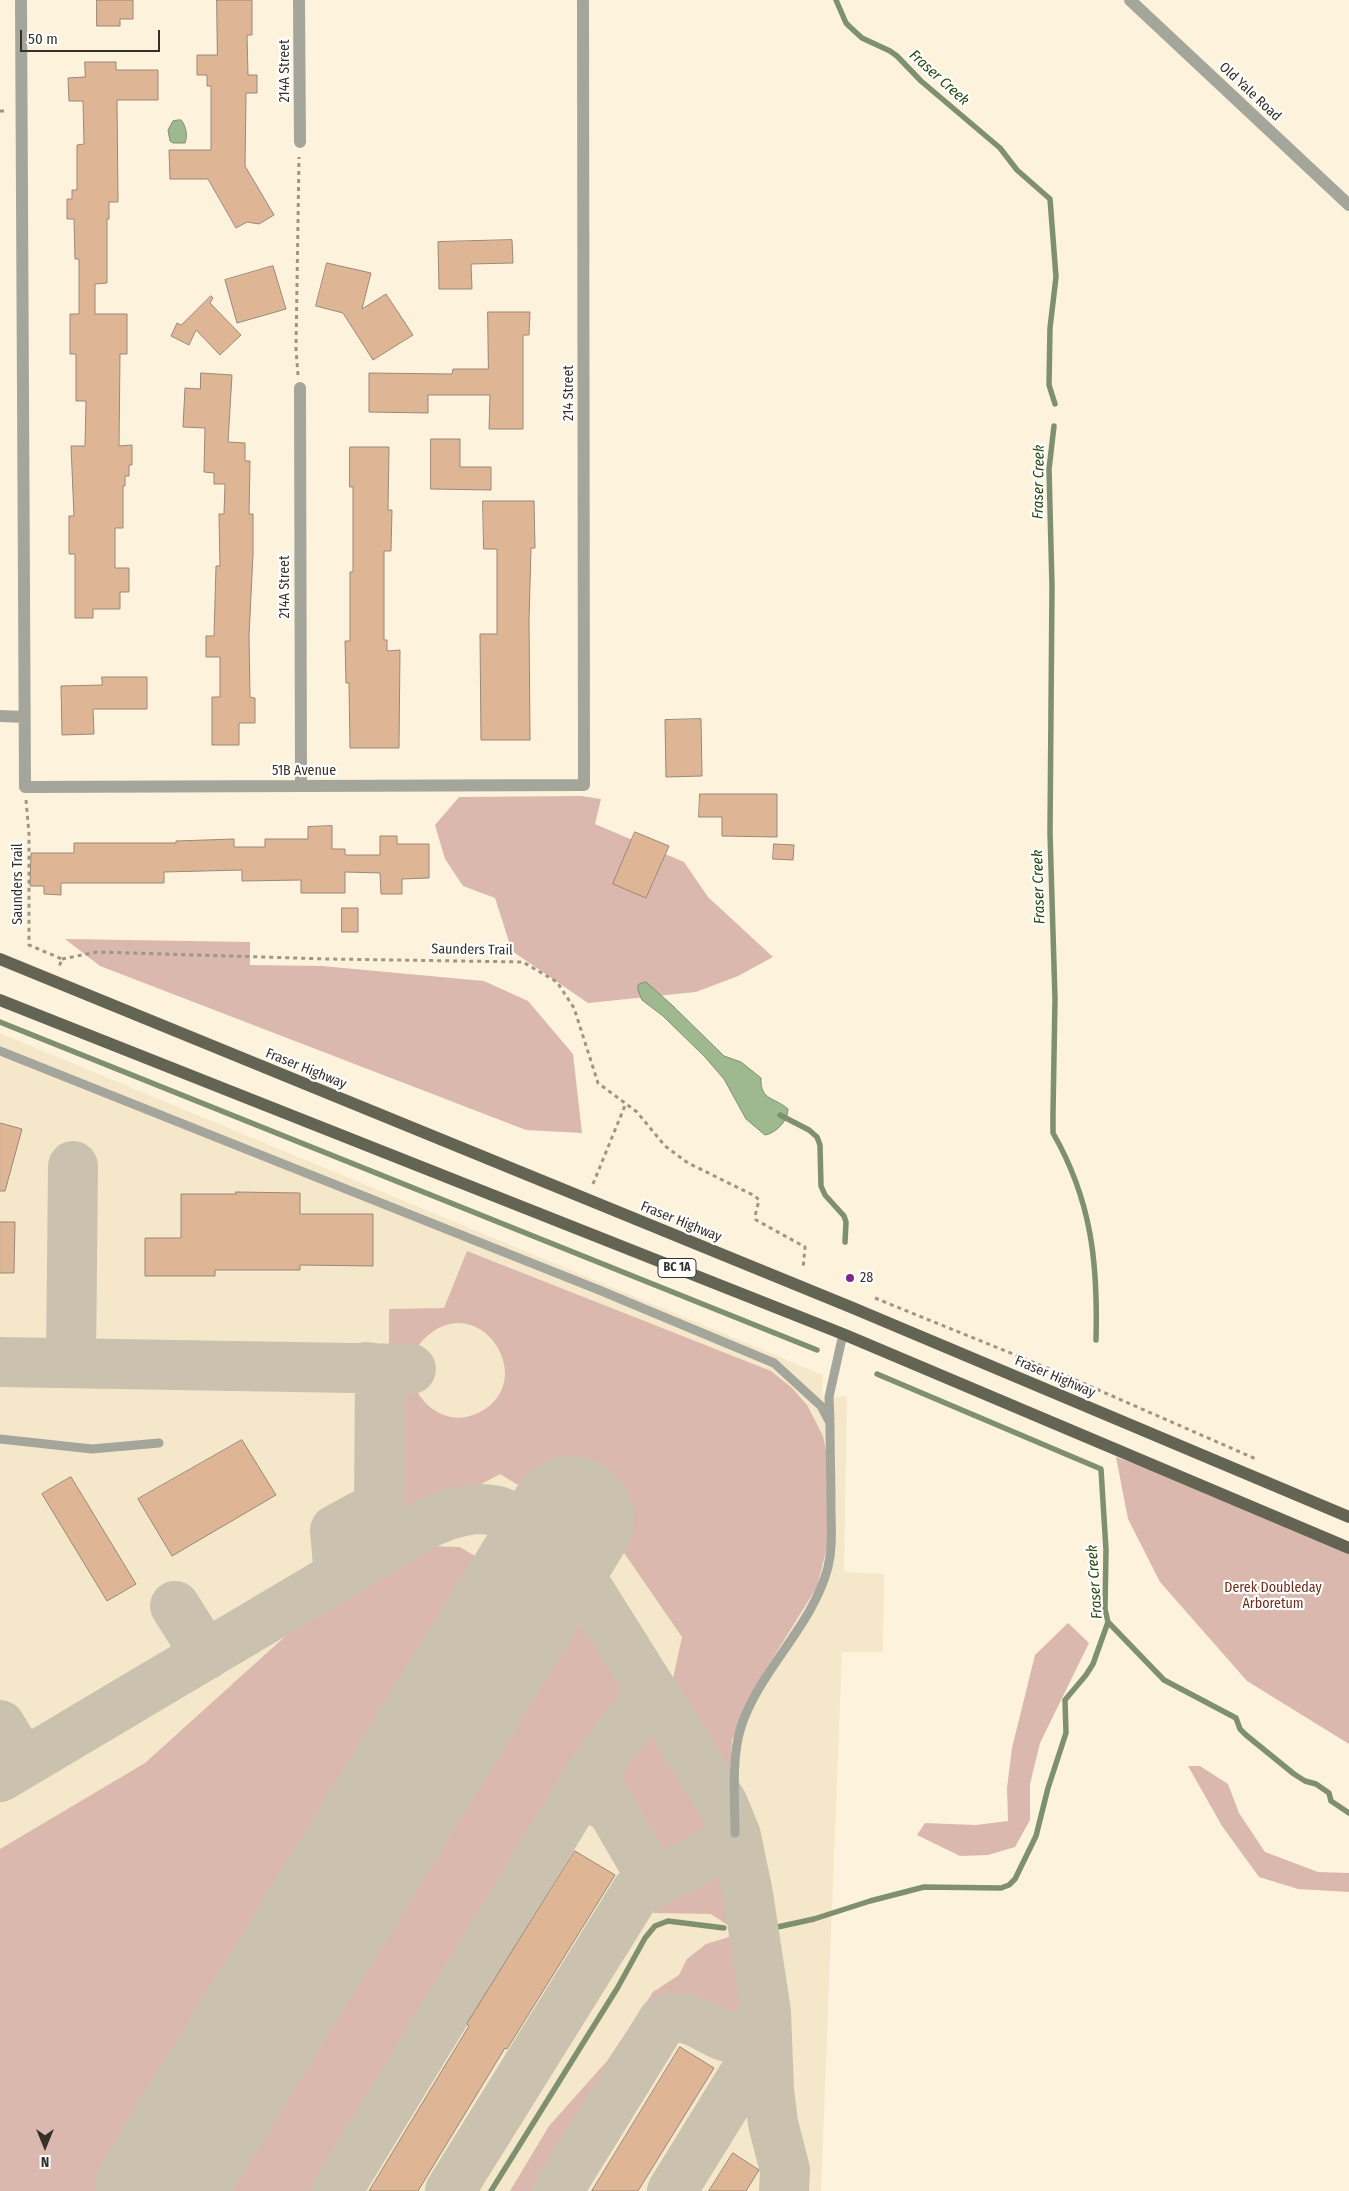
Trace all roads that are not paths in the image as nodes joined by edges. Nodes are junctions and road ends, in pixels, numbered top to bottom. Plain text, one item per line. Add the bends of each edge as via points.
1 (21, 0) edge
2 (299, 0) edge
3 (583, 0) edge
4 (1130, 0) edge
5 (300, 142) road end
6 (1349, 205) edge
7 (300, 388) road end
8 (0, 716) edge
9 (24, 717) junction
10 (584, 785) joint
11 (301, 786) junction
12 (0, 959) edge
13 (0, 1000) edge
14 (0, 1051) edge
15 (843, 1334) junction
16 (830, 1423) junction
17 (0, 1440) edge
18 (159, 1443) dead end
19 (1349, 1516) edge
20 (1349, 1548) edge
21 (735, 1834) dead end

1 - 9 street
2 - 5 street, 214A Street
3 - 10 street, 214 Street
4 - 6 street, Old Yale Road
7 - 11 street, 214A Street
8 - 9 street
9 - 11 street, 51B Avenue via 25,787
10 - 11 street, 51B Avenue
12 - 19 main road, Fraser Highway / BC 1A via 853,1308
13 - 15 main road, BC 1A
14 - 16 lane via 774,1363 821,1406
15 - 16 lane via 829,1397
15 - 20 main road, BC 1A
16 - 21 lane via 832,1550 828,1568 807,1613 774,1664 741,1728 736,1747
17 - 18 lane via 92,1449

